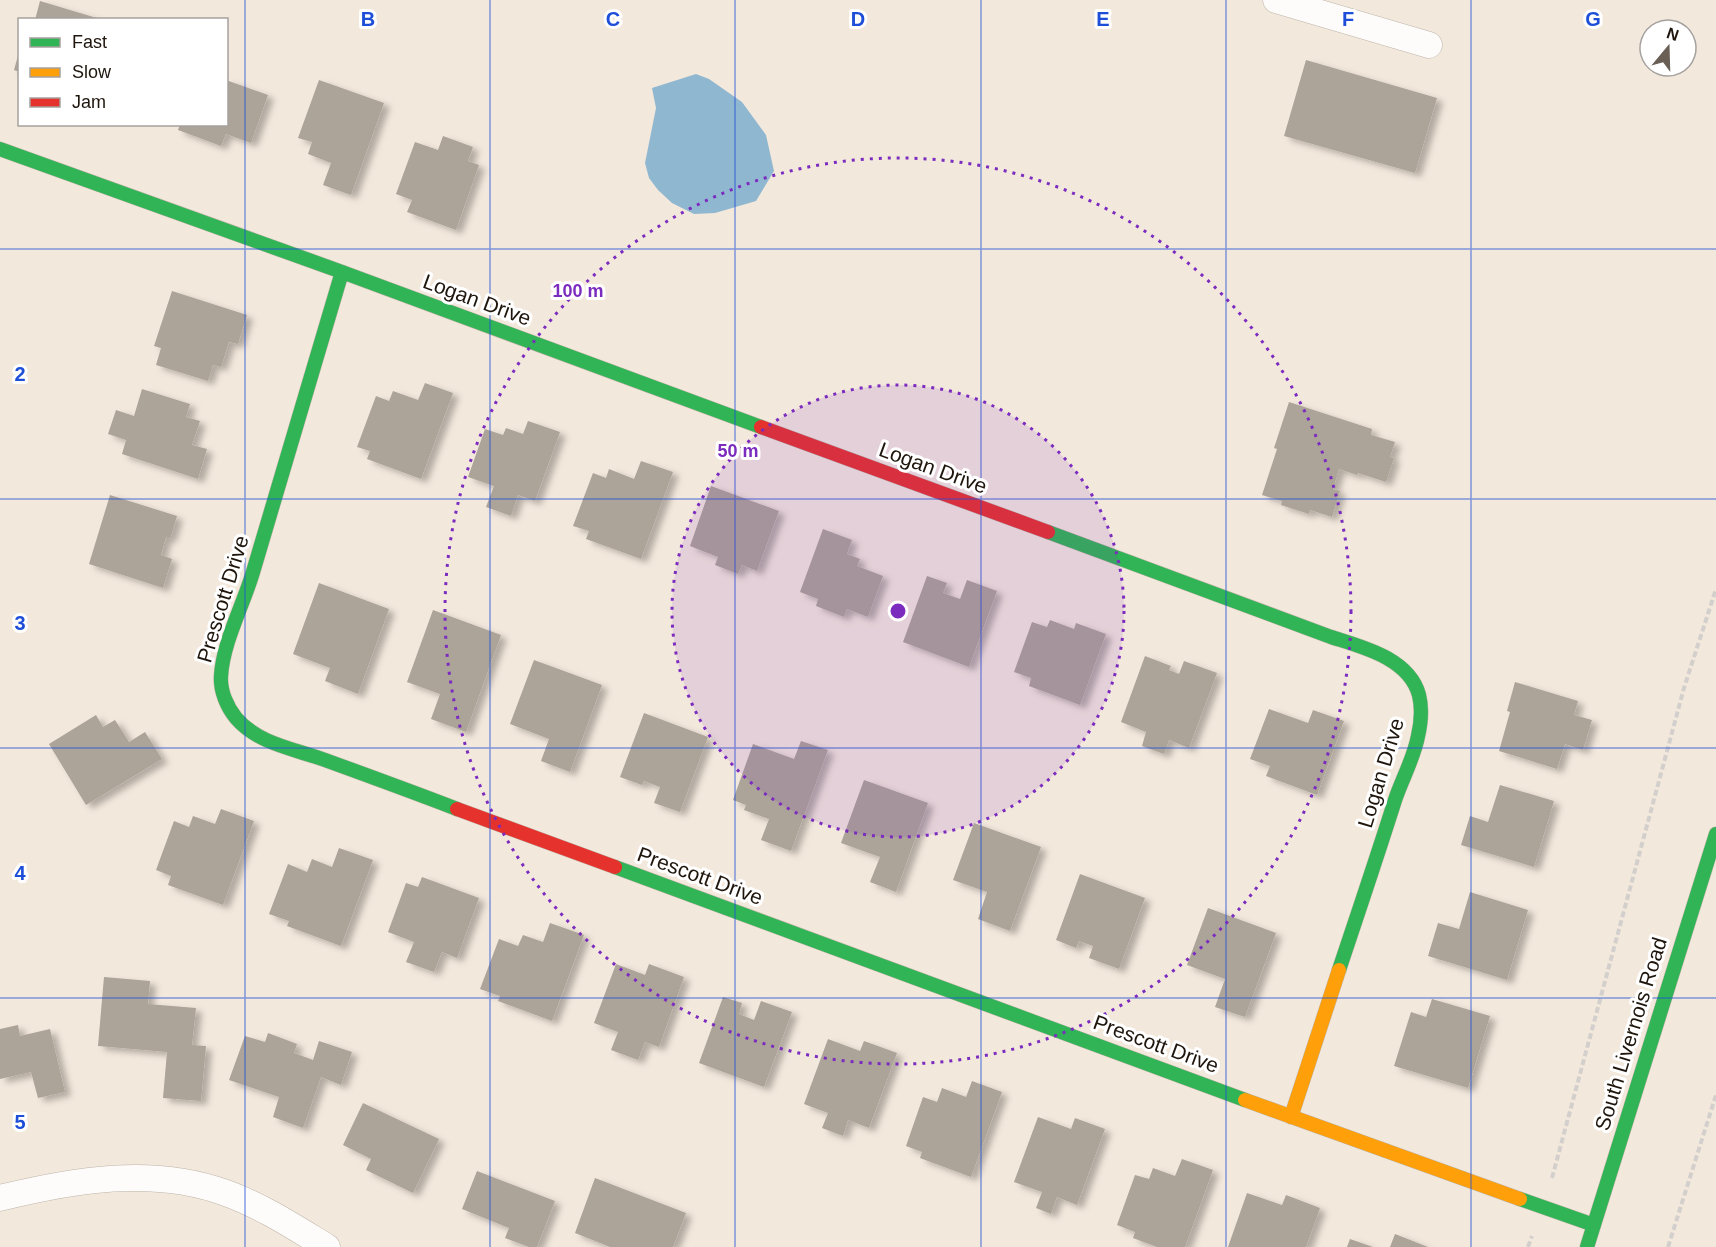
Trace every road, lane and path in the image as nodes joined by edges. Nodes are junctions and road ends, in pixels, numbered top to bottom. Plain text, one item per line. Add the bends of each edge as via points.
1 (1276, 0) edge
2 (1311, 5) edge
3 (1429, 45) dead end
4 (0, 149) edge
5 (342, 272) junction
6 (1716, 590) edge
7 (1716, 834) edge
8 (1716, 1095) edge
9 (1292, 1117) junction
10 (1552, 1179) dead end
11 (0, 1198) edge
12 (1594, 1225) junction
13 (1532, 1235) dead end
14 (327, 1247) edge
15 (1528, 1247) edge
16 (1587, 1247) edge
17 (1668, 1247) edge

1 - 2 street
2 - 3 street
4 - 5 street, Logan Drive
5 - 9 street, Prescott Drive via 221,667 221,688 241,724 280,745
5 - 9 street, Logan Drive via 1376,652 1399,665 1419,694 1418,738
6 - 10 path via 1684,688
7 - 12 street, South Livernois Road
8 - 17 path
9 - 12 street, Prescott Drive
11 - 14 street via 106,1178 188,1182 253,1204
12 - 16 street, South Livernois Road
13 - 15 path

